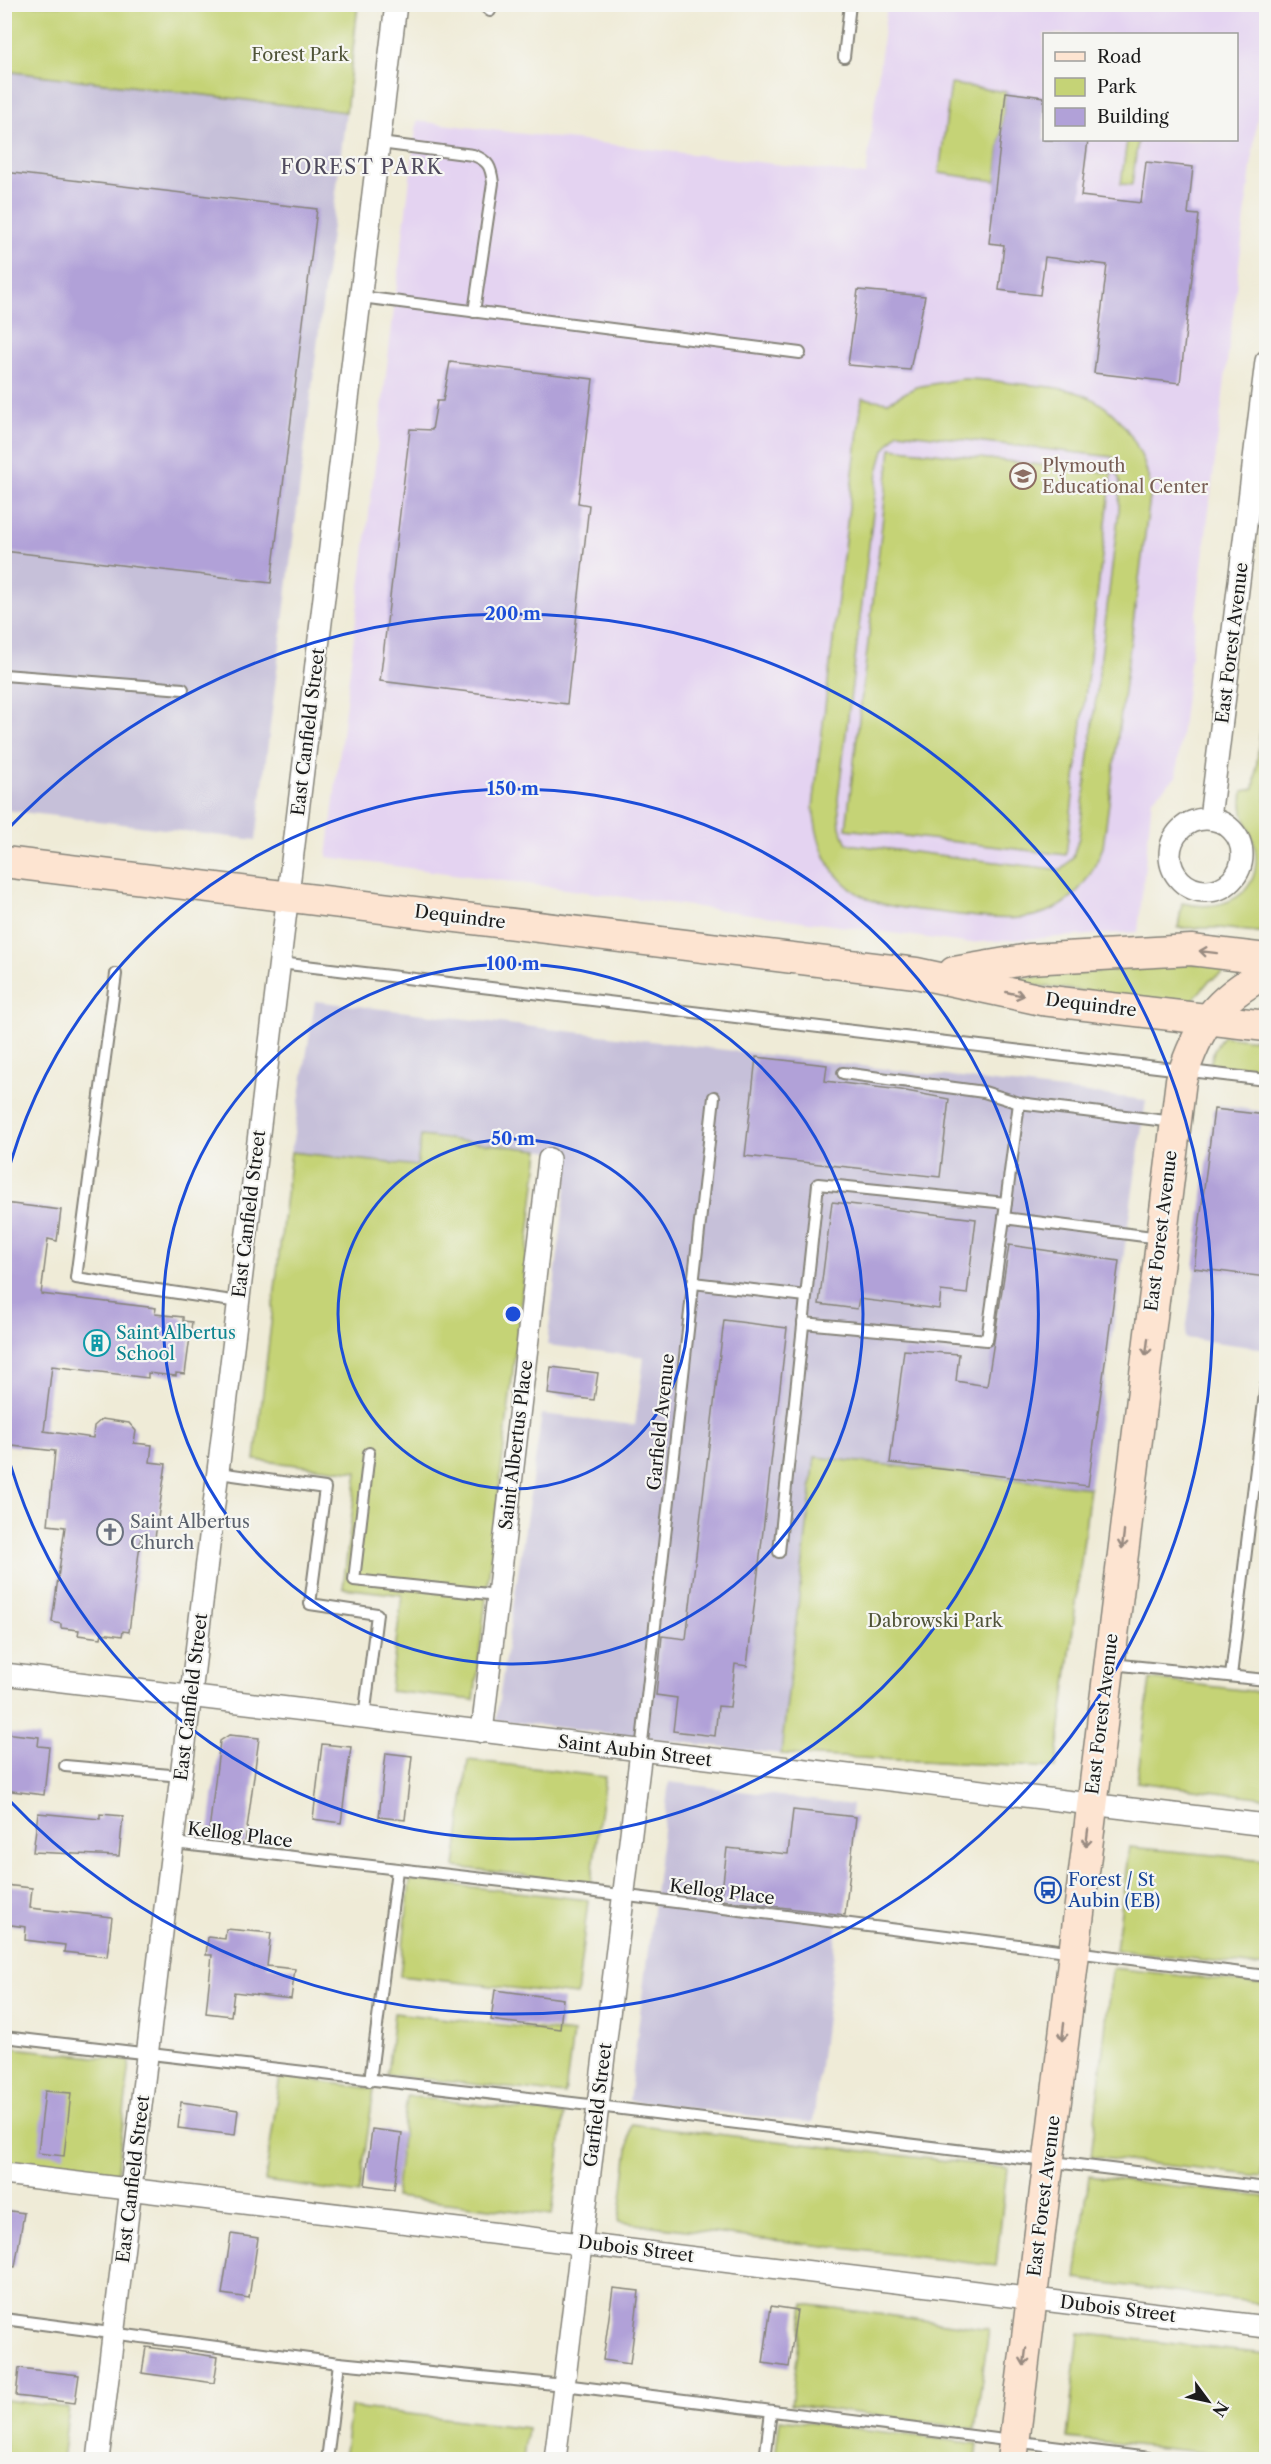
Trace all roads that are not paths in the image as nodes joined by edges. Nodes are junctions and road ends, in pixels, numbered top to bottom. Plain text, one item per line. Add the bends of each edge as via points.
1 (396, 4) edge
2 (850, 4) edge
3 (844, 57) dead end
4 (380, 142) junction
5 (361, 297) junction
6 (474, 312) junction
7 (800, 352) dead end
8 (1266, 361) edge
9 (4, 675) edge
10 (183, 689) dead end
11 (1210, 818) dead end
12 (4, 862) edge
13 (288, 896) junction
14 (1266, 959) edge
15 (279, 963) junction
16 (916, 973) junction
17 (1266, 973) edge
18 (116, 974) dead end
19 (1207, 1018) junction
20 (1266, 1026) edge
21 (1184, 1071) junction
22 (843, 1073) dead end
23 (1266, 1080) edge
24 (714, 1097) dead end
25 (1019, 1102) junction
26 (1174, 1122) junction
27 (549, 1159) dead end
28 (1006, 1203) junction
29 (1004, 1218) junction
30 (1160, 1238) junction
31 (693, 1283) junction
32 (806, 1296) junction
33 (239, 1302) junction
34 (803, 1323) junction
35 (1266, 1385) edge
36 (369, 1453) dead end
37 (219, 1473) junction
38 (779, 1552) dead end
39 (498, 1595) junction
40 (1108, 1663) junction
41 (4, 1674) edge
42 (1231, 1676) junction
43 (1266, 1680) edge
44 (191, 1697) junction
45 (364, 1718) junction
46 (482, 1732) junction
47 (641, 1751) junction
48 (65, 1766) dead end
49 (182, 1776) junction
50 (1091, 1805) junction
51 (1266, 1826) edge
52 (174, 1843) junction
53 (397, 1870) junction
54 (624, 1896) junction
55 (1073, 1953) junction
56 (1266, 1976) edge
57 (4, 2037) edge
58 (148, 2054) junction
59 (370, 2081) junction
60 (598, 2106) junction
61 (1048, 2163) junction
62 (4, 2174) edge
63 (1266, 2188) edge
64 (132, 2189) junction
65 (581, 2242) junction
66 (1032, 2299) junction
67 (4, 2319) edge
68 (1266, 2327) edge
69 (114, 2332) junction
70 (339, 2363) junction
71 (564, 2385) junction
72 (771, 2411) junction
73 (1013, 2451) edge
74 (98, 2460) edge
75 (327, 2460) edge
76 (555, 2460) edge
77 (765, 2460) edge
78 (1165, 2460) edge

1 - 4 street, East Canfield Street
2 - 3 lane
4 - 5 street, East Canfield Street
4 - 6 lane via 473,155 491,167 493,183
5 - 6 lane
5 - 13 street, East Canfield Street
6 - 7 lane
8 - 11 street, East Forest Avenue
9 - 10 lane
12 - 13 street, Dequindre
13 - 15 street, East Canfield Street
13 - 16 street, Dequindre
14 -> 16 street, Dequindre via 1191,950 1029,959 967,971
15 - 21 lane
15 - 33 street, East Canfield Street
16 -> 19 street, Dequindre via 1042,1000
17 - 19 street, East Forest Avenue via 1239,987
18 - 33 lane via 76,1278
19 - 20 street, Dequindre
19 - 21 street, East Forest Avenue
21 - 23 lane
21 - 26 street, East Forest Avenue
22 - 25 lane via 984,1092
24 - 31 lane, Garfield Avenue
25 - 26 lane
25 - 28 lane
26 - 30 street, East Forest Avenue
27 - 39 street, Saint Albertus Place
28 - 29 lane
28 - 32 lane via 818,1184
29 - 30 lane
29 - 34 lane via 987,1340
30 -> 40 street, East Forest Avenue
31 - 32 lane
31 - 47 lane, Garfield Avenue
32 - 34 lane
33 - 37 street, East Canfield Street
34 - 38 lane
35 - 42 lane
36 - 39 lane via 354,1580
37 - 44 street, East Canfield Street
37 - 45 lane via 325,1488 310,1604 377,1614
39 - 46 street, Saint Albertus Place
40 - 42 lane
40 - 50 street, East Forest Avenue
41 - 44 street, Saint Aubin Street
42 - 43 lane
44 - 45 street, Saint Aubin Street
44 - 49 street, East Canfield Street
45 - 46 street, Saint Aubin Street
46 - 47 street, Saint Aubin Street
47 - 50 street, Saint Aubin Street
47 - 54 street, Garfield Street
48 - 49 lane
49 - 52 street, East Canfield Street
50 - 51 street, Saint Aubin Street
50 -> 55 street, East Forest Avenue
52 - 53 lane, Kellog Place
52 - 58 street, East Canfield Street
53 - 54 lane, Kellog Place
53 - 59 lane
54 - 55 lane, Kellog Place
54 - 60 street, Garfield Street
55 - 56 lane, Kellog Place
55 -> 61 street, East Forest Avenue
57 - 58 lane
58 - 59 lane
58 - 64 street, East Canfield Street
59 - 60 lane
60 - 61 lane
60 - 65 street, Garfield Street
61 - 63 lane
61 - 66 street, East Forest Avenue
62 - 64 street, Dubois Street
64 - 65 street, Dubois Street
64 - 69 street, East Canfield Street
65 - 66 street, Dubois Street
65 - 71 street, Garfield Street
66 - 68 street, Dubois Street
66 -> 73 street, East Forest Avenue
67 - 69 lane
69 - 70 lane
69 - 74 street, East Canfield Street
70 - 71 lane
70 - 75 lane
71 - 72 lane
71 - 76 street, Garfield Street
72 - 73 lane
72 - 77 lane
73 - 78 lane

